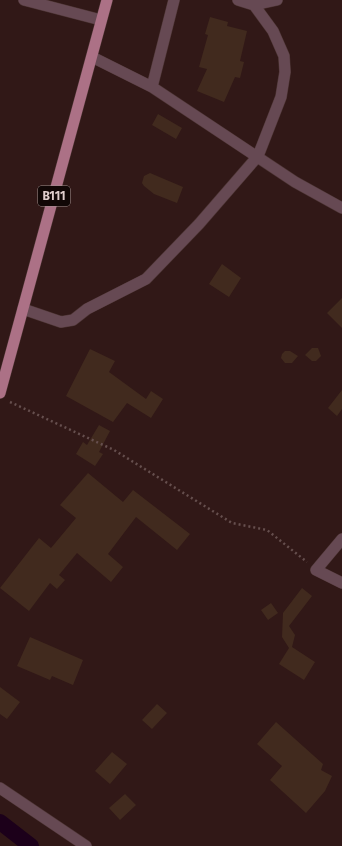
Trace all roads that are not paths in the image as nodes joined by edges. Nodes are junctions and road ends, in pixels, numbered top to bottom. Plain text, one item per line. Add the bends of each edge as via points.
1 (24, 0) edge
2 (107, 0) edge
3 (174, 0) edge
4 (238, 0) edge
5 (277, 0) edge
6 (254, 5) junction
7 (101, 20) junction
8 (92, 57) junction
9 (152, 87) junction
10 (258, 156) junction
11 (342, 208) edge
12 (23, 309) junction
13 (4, 397) edge
14 (342, 539) edge
15 (342, 583) edge
16 (0, 788) edge
17 (86, 846) edge

1 - 7 street
2 - 7 main road, B111
3 - 9 street
4 - 6 street
5 - 6 street
6 - 10 street via 273,31 284,56 285,72 282,96
7 - 8 main road, B111
8 - 9 street
8 - 12 main road, B111
9 - 10 street
10 - 11 street via 295,182
10 - 12 street via 199,224 146,279 87,309 73,320 61,322
12 - 13 main road, B111
14 - 15 street via 316,570
16 - 17 street

